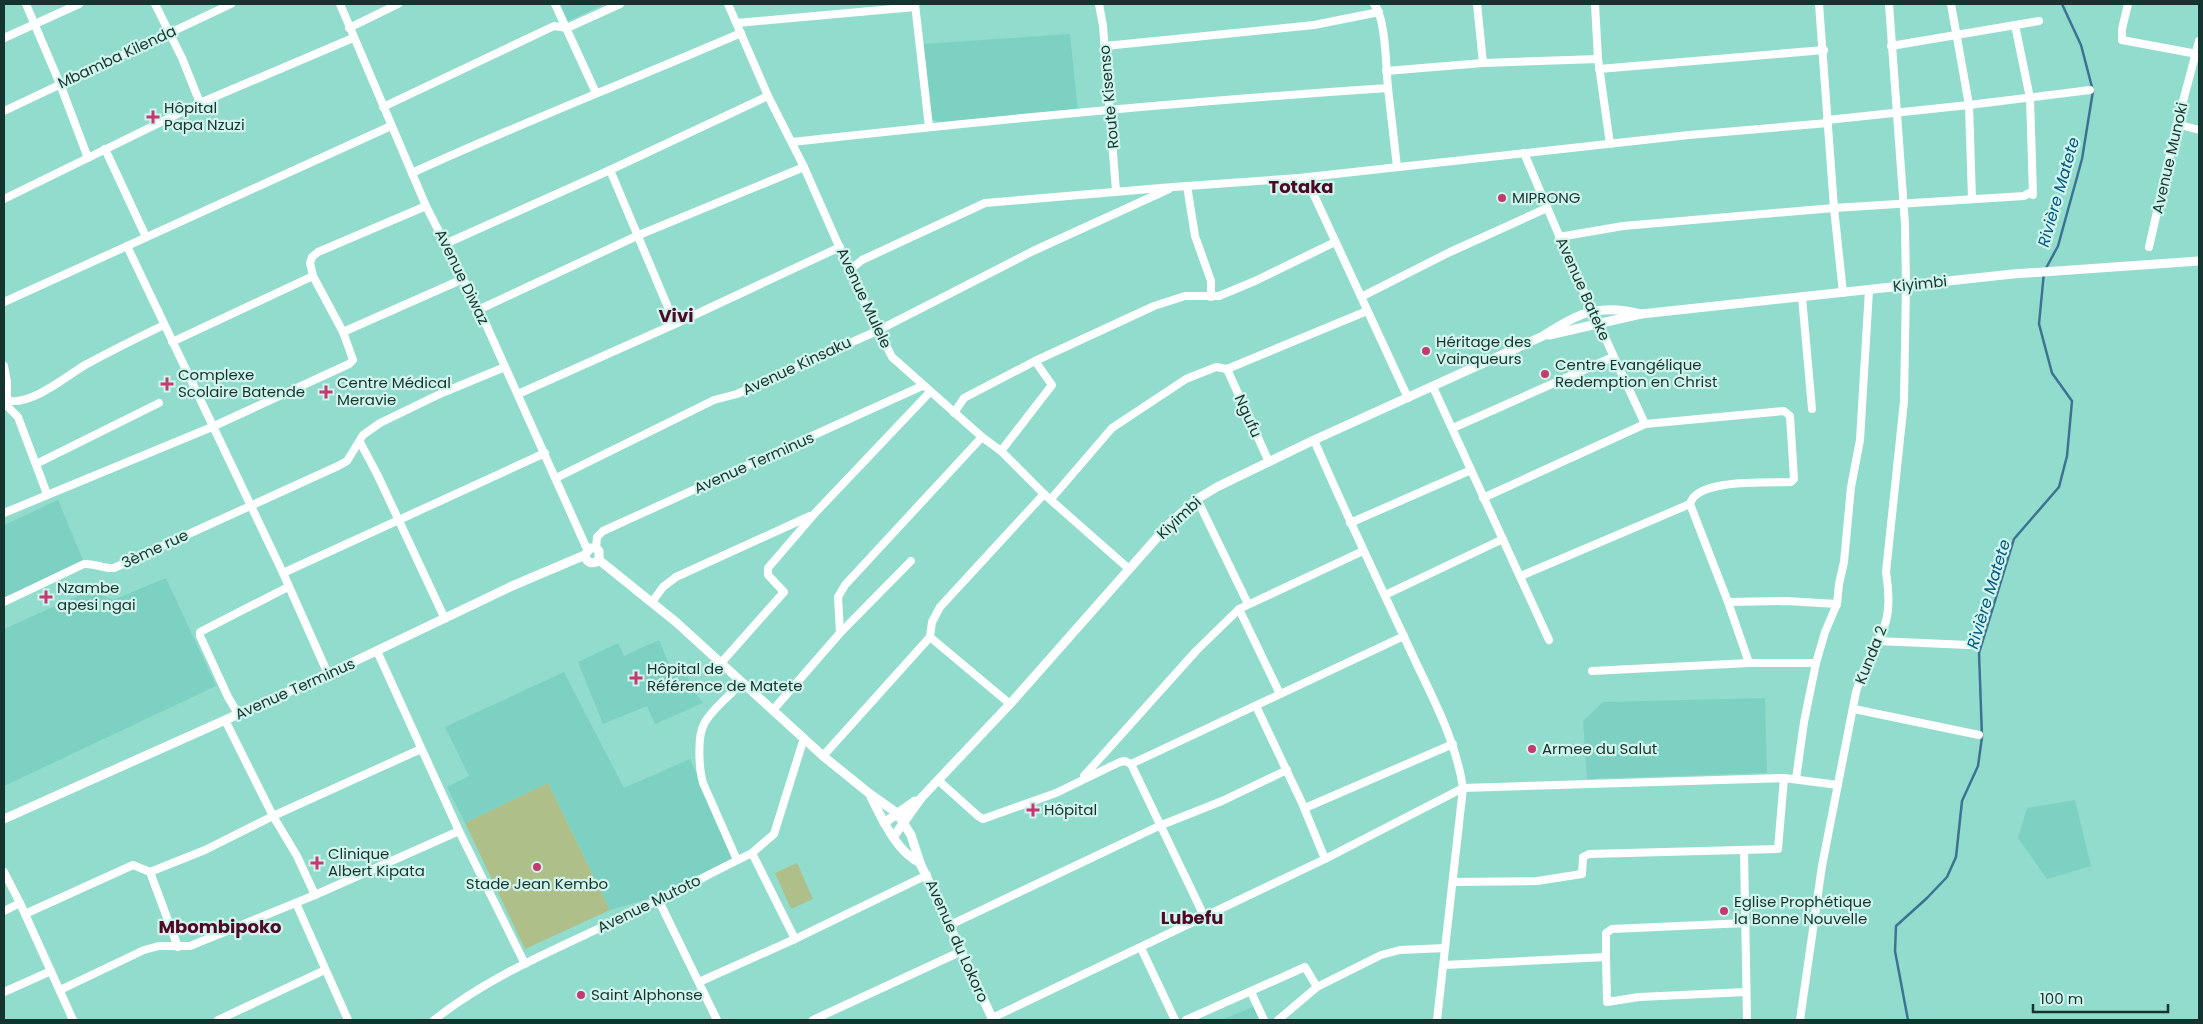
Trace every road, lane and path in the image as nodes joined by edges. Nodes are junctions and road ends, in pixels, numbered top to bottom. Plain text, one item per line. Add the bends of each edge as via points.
1 (26, 4) edge
2 (79, 4) edge
3 (155, 4) edge
4 (231, 4) edge
5 (340, 4) edge
6 (398, 4) edge
7 (556, 4) edge
8 (620, 4) edge
9 (728, 4) edge
10 (1099, 4) edge
11 (1374, 4) edge
12 (1477, 4) edge
13 (1595, 4) edge
14 (1820, 4) edge
15 (1889, 4) edge
16 (1951, 4) edge
17 (2128, 4) edge
18 (915, 6) edge
19 (1379, 12) junction
20 (2039, 21) dead end
21 (737, 23) junction
22 (36, 24) junction
23 (2015, 25) junction
24 (349, 28) junction
25 (566, 28) junction
26 (170, 33) junction
27 (741, 33) junction
28 (1955, 34) junction
29 (4, 38) edge
30 (353, 38) junction
31 (2199, 40) edge
32 (1105, 46) junction
33 (1891, 46) junction
34 (1824, 50) junction
35 (2197, 54) edge
36 (1598, 59) junction
37 (1483, 63) junction
38 (1599, 69) junction
39 (1386, 71) junction
40 (60, 84) junction
41 (1388, 88) junction
42 (2090, 90) dead end
43 (596, 93) junction
44 (768, 96) junction
45 (2030, 98) junction
46 (200, 103) junction
47 (1969, 105) junction
48 (383, 107) junction
49 (4, 111) edge
50 (1111, 112) junction
51 (1898, 112) junction
52 (1828, 122) junction
53 (2177, 124) junction
54 (391, 126) junction
55 (929, 127) junction
56 (2199, 130) edge
57 (792, 142) junction
58 (1610, 144) junction
59 (105, 150) junction
60 (1524, 153) junction
61 (88, 158) junction
62 (804, 167) junction
63 (1397, 167) junction
64 (610, 170) junction
65 (412, 173) junction
66 (1306, 178) junction
67 (1187, 186) junction
68 (1173, 187) junction
69 (1116, 191) junction
70 (4, 199) edge
71 (1972, 199) junction
72 (1903, 203) junction
73 (426, 206) junction
74 (1547, 208) junction
75 (1834, 208) junction
76 (639, 235) junction
77 (1559, 236) junction
78 (146, 237) junction
79 (1335, 242) junction
80 (445, 244) junction
81 (127, 246) junction
82 (840, 247) junction
83 (2149, 247) dead end
84 (2199, 261) edge
85 (850, 270) junction
86 (312, 276) junction
87 (463, 279) junction
88 (1906, 286) junction
89 (1869, 290) junction
90 (1843, 293) junction
91 (1211, 297) junction
92 (1361, 297) junction
93 (1802, 297) junction
94 (4, 302) edge
95 (478, 310) junction
96 (1592, 310) junction
97 (1367, 311) junction
98 (1641, 314) junction
99 (675, 324) junction
100 (1598, 324) junction
101 (164, 326) junction
102 (879, 330) junction
103 (342, 332) junction
104 (1543, 336) junction
105 (172, 342) junction
106 (1613, 357) junction
107 (1034, 361) junction
108 (4, 366) edge
109 (505, 367) junction
110 (1227, 369) junction
111 (922, 386) junction
112 (1433, 387) junction
113 (930, 392) junction
114 (518, 394) junction
115 (1408, 398) junction
116 (5, 402) edge
117 (159, 403) dead end
118 (1812, 410) dead end
119 (954, 413) junction
120 (1645, 424) junction
121 (212, 427) junction
122 (1452, 428) junction
123 (982, 437) junction
124 (1314, 440) junction
125 (360, 442) junction
126 (1001, 451) junction
127 (545, 453) junction
128 (1269, 462) junction
129 (36, 464) junction
130 (1471, 470) junction
131 (556, 478) junction
132 (47, 494) junction
133 (1044, 494) junction
134 (1483, 498) junction
135 (1051, 499) junction
136 (1197, 499) junction
137 (1690, 504) junction
138 (249, 505) junction
139 (816, 512) junction
140 (4, 513) edge
141 (400, 521) junction
142 (1350, 524) junction
143 (1503, 539) junction
144 (589, 551) junction
145 (1363, 551) junction
146 (599, 560) junction
147 (911, 561) dead end
148 (1129, 569) junction
149 (283, 573) junction
150 (1521, 576) junction
151 (288, 587) junction
152 (1385, 595) junction
153 (4, 602) edge
154 (652, 602) junction
155 (1728, 602) junction
156 (1248, 604) junction
157 (1837, 604) junction
158 (1239, 609) junction
159 (445, 619) junction
160 (840, 633) junction
161 (1404, 636) junction
162 (930, 638) junction
163 (1549, 640) dead end
164 (1876, 641) junction
165 (1969, 645) dead end
166 (377, 651) junction
167 (721, 663) junction
168 (1749, 663) junction
169 (1816, 663) junction
170 (1592, 671) dead end
171 (328, 674) junction
172 (742, 683) junction
173 (1280, 694) junction
174 (1010, 704) junction
175 (1256, 706) junction
176 (1854, 709) junction
177 (772, 710) junction
178 (238, 714) junction
179 (225, 720) junction
180 (1979, 735) dead end
181 (804, 738) junction
182 (1453, 744) junction
183 (421, 750) junction
184 (824, 756) junction
185 (1130, 764) junction
186 (1287, 770) junction
187 (1784, 778) junction
188 (1796, 779) junction
189 (1081, 780) junction
190 (939, 781) junction
191 (1838, 785) junction
192 (1463, 788) junction
193 (870, 794) junction
194 (922, 797) junction
195 (1305, 808) junction
196 (897, 813) junction
197 (273, 816) junction
198 (4, 819) edge
199 (904, 822) junction
200 (884, 823) junction
201 (1159, 826) junction
202 (459, 831) junction
203 (894, 836) junction
204 (1744, 850) junction
205 (752, 853) junction
206 (1325, 859) junction
207 (737, 860) junction
208 (920, 863) junction
209 (4, 872) edge
210 (150, 872) junction
211 (927, 875) junction
212 (1453, 882) junction
213 (315, 895) junction
214 (659, 901) junction
215 (20, 903) junction
216 (296, 903) junction
217 (4, 912) edge
218 (25, 914) junction
219 (1205, 918) junction
220 (1746, 923) junction
221 (950, 924) junction
222 (794, 939) junction
223 (178, 946) junction
224 (1141, 948) junction
225 (1445, 948) junction
226 (962, 951) junction
227 (1606, 957) junction
228 (525, 964) junction
229 (1444, 965) junction
230 (325, 970) junction
231 (51, 971) junction
232 (699, 982) junction
233 (1316, 987) junction
234 (60, 990) junction
235 (4, 992) edge
236 (1251, 992) junction
237 (1746, 992) junction
238 (992, 1019) edge
239 (73, 1020) edge
240 (218, 1020) edge
241 (348, 1020) edge
242 (434, 1020) edge
243 (717, 1020) edge
244 (813, 1020) edge
245 (1175, 1020) edge
246 (1186, 1020) edge
247 (1264, 1020) edge
248 (1278, 1020) edge
249 (1438, 1020) edge
250 (1747, 1020) edge
251 (1800, 1020) edge

1 - 22 street
2 - 22 street
3 - 26 street
4 - 26 street, Mbamba Kilenda
5 - 24 street, Avenue Diwaz
6 - 24 street
7 - 25 street
8 - 25 street
9 - 21 street, Avenue Mulele
10 - 32 street, Route Kisenso
11 - 19 street
12 - 37 street
13 - 36 street
14 - 34 street
15 - 33 street, Kunda 2
16 - 28 street
17 - 35 street via 2122,40
18 - 21 street
18 - 55 street
19 - 32 street via 1314,25
19 - 39 street
20 - 23 street
21 - 27 street, Avenue Mulele
22 - 29 street
22 - 40 street
23 - 28 street
23 - 45 street
24 - 30 street, Avenue Diwaz
25 - 43 street
25 - 48 street via 554,26
26 - 40 street, Mbamba Kilenda
26 - 46 street
27 - 43 street
27 - 44 street, Avenue Mulele
28 - 33 street
28 - 47 street
30 - 46 street
30 - 48 street, Avenue Diwaz
31 - 35 street, Avenue Munoki
32 - 50 street, Route Kisenso
33 - 51 street, Kunda 2
34 - 38 street
34 - 52 street
35 - 53 street, Avenue Munoki
36 - 37 street
36 - 38 street
37 - 39 street
38 - 58 street
39 - 41 street
40 - 49 street, Mbamba Kilenda
40 - 61 street
41 - 50 street via 1253,97
41 - 63 street
42 - 45 street
43 - 65 street
44 - 57 street, Avenue Mulele
44 - 64 street
45 - 47 street
45 - 71 street via 2033,195
46 - 59 street
47 - 51 street
47 - 71 street
48 - 54 street, Avenue Diwaz
50 - 55 street
50 - 69 street, Route Kisenso
51 - 52 street
51 - 72 street, Kunda 2
52 - 58 street
52 - 75 street
53 - 56 street
53 - 83 street, Avenue Munoki
54 - 65 street, Avenue Diwaz
54 - 78 street
55 - 57 street
57 - 62 street, Avenue Mulele
58 - 60 street
59 - 61 street
59 - 78 street
60 - 63 street
60 - 74 street, Avenue Bateke
61 - 70 street
62 - 76 street
62 - 82 street, Avenue Mulele
63 - 66 street
64 - 76 street
64 - 80 street
65 - 73 street, Avenue Diwaz
66 - 67 street
66 - 79 street
67 - 68 street
67 - 91 street via 1194,236 1211,281
68 - 69 street
68 - 102 street, Avenue Kinsaku via 1033,251
69 - 85 street via 985,203 862,260
71 - 72 street
72 - 75 street
72 - 88 street, Kunda 2
73 - 80 street, Avenue Diwaz
73 - 86 street via 318,252 310,262
74 - 77 street, Avenue Bateke
74 - 92 street
75 - 77 street via 1623,226
75 - 90 street
76 - 95 street
76 - 99 street
77 - 96 street, Avenue Bateke
78 - 81 street
79 - 91 street via 1255,281
79 - 92 street
80 - 87 street, Avenue Diwaz
81 - 94 street
81 - 101 street
82 - 85 street, Avenue Mulele
82 - 99 street
84 - 88 street, Kiyimbi via 2013,274
85 - 102 street, Avenue Mulele
86 - 103 street
86 - 105 street
87 - 95 street, Avenue Diwaz
87 - 103 street
88 - 89 street, Kiyimbi
88 - 164 street, Kunda 2 via 1904,401 1886,572 1889,597 1881,635
89 - 90 street, Kiyimbi
89 - 157 street via 1860,440
90 - 93 street, Kiyimbi
91 - 107 street via 1194,294 1154,306
92 - 97 street
93 - 98 street, Kiyimbi
93 - 118 street
95 - 109 street, Avenue Diwaz
96 - 98 street via 1608,308
96 - 100 street, Avenue Bateke
96 - 104 street
97 - 110 street
97 - 115 street
98 - 100 street
99 - 114 street
100 - 104 street
100 - 106 street, Avenue Bateke
101 - 105 street
101 - 116 street via 130,341 45,391
102 - 111 street, Avenue Mulele via 892,357
102 - 131 street, Avenue Kinsaku via 737,394 714,400
103 - 121 street via 352,363
104 - 112 street, Kiyimbi
105 - 121 street
106 - 120 street, Avenue Bateke
106 - 122 street
107 - 119 street via 964,398
107 - 126 street via 1052,385
108 - 116 street via 7,382
109 - 114 street, Avenue Diwaz
109 - 125 street, 3ème rue via 380,422 363,435
110 - 128 street, Ngufu
110 - 135 street via 1216,367 1186,379 1112,428
111 - 113 street, Avenue Mulele
111 - 144 street, Avenue Terminus via 603,531
112 - 115 street, Kiyimbi
112 - 122 street
113 - 119 street, Avenue Mulele
113 - 139 street
114 - 127 street, Avenue Diwaz
115 - 124 street, Kiyimbi
116 - 129 street via 18,417
117 - 129 street
119 - 123 street, Avenue Mulele
120 - 134 street
120 - 137 street via 1784,411 1790,416 1794,479 1791,482 1715,486 1702,490
121 - 132 street
121 - 138 street
122 - 130 street
123 - 126 street, Avenue Mulele
123 - 160 street via 845,585 838,597
124 - 128 street, Kiyimbi
124 - 142 street
125 - 138 street, 3ème rue via 348,461
125 - 141 street
126 - 133 street, Avenue Mulele
127 - 131 street, Avenue Diwaz
127 - 141 street
128 - 136 street, Kiyimbi
129 - 132 street
130 - 134 street
130 - 142 street
131 - 144 street, Avenue Diwaz
132 - 140 street
133 - 135 street, Avenue Mulele
133 - 162 street via 940,607 932,622
134 - 143 street
135 - 148 street, Avenue Mulele
136 - 148 street, Kiyimbi via 1169,524
136 - 156 street
137 - 150 street
137 - 155 street
138 - 149 street
138 - 153 street, 3ème rue via 114,568 84,564
139 - 154 street via 803,521 676,578 663,587
139 - 167 street via 768,568 768,575 784,592
141 - 149 street
141 - 159 street
142 - 145 street
143 - 150 street
143 - 152 street
144 - 146 street via 600,553
144 - 146 street via 586,560 590,563
144 - 159 street, Avenue Terminus
145 - 152 street
145 - 156 street
146 - 154 street, Avenue du Lokoro
147 - 160 street
148 - 174 street, Kiyimbi
149 - 151 street
150 - 163 street
151 - 171 street
151 - 178 street via 200,632 211,662
152 - 161 street
154 - 167 street, Avenue du Lokoro
155 - 157 street
155 - 168 street
156 - 158 street
157 - 169 street
158 - 173 street
158 - 189 street via 1196,651
159 - 166 street, Avenue Terminus
160 - 177 street
161 - 173 street
161 - 182 street
162 - 174 street
162 - 184 street
164 - 165 street
164 - 176 street, Kunda 2 via 1862,672
166 - 171 street, Avenue Terminus
166 - 183 street
167 - 172 street, Avenue du Lokoro
168 - 169 street
168 - 170 street
169 - 188 street
171 - 178 street, Avenue Terminus
172 - 177 street, Avenue du Lokoro
172 - 207 street via 703,724 699,755 700,772
173 - 175 street
174 - 190 street, Kiyimbi
175 - 185 street
175 - 186 street
176 - 180 street
176 - 191 street, Kunda 2
177 - 181 street, Avenue du Lokoro
178 - 179 street, Avenue Terminus
179 - 197 street
179 - 198 street, Avenue Terminus
181 - 184 street, Avenue du Lokoro
181 - 205 street, Avenue Mutoto via 774,834
182 - 192 street
182 - 195 street
183 - 197 street
183 - 202 street
184 - 193 street, Avenue du Lokoro
185 - 189 street via 1125,760
185 - 201 street
186 - 195 street
186 - 201 street
187 - 188 street
187 - 192 street
187 - 204 street via 1778,849
188 - 191 street
189 - 190 street via 1056,793 983,820
190 - 194 street, Kiyimbi
191 - 251 street, Kunda 2 via 1822,866
192 - 206 street
192 - 212 street
193 - 196 street, Avenue du Lokoro
193 - 200 street, Avenue du Lokoro
194 - 196 street, Kiyimbi
194 - 199 street, Kiyimbi
195 - 206 street
196 - 199 street, Avenue du Lokoro
196 - 200 street, Kiyimbi
197 - 210 street via 206,850
197 - 213 street
199 - 203 street, Kiyimbi
199 - 208 street, Avenue du Lokoro
200 - 203 street, Avenue du Lokoro
201 - 219 street
201 - 221 street
202 - 213 street
202 - 228 street
203 - 208 street, Avenue du Lokoro via 907,855
204 - 212 street via 1589,854 1583,857 1582,874 1563,878 1536,882
204 - 220 street
205 - 207 street, Avenue Mutoto
205 - 222 street
206 - 219 street
207 - 214 street, Avenue Mutoto
208 - 211 street, Avenue du Lokoro
209 - 215 street
210 - 218 street via 133,865
210 - 223 street
211 - 221 street, Avenue du Lokoro
211 - 222 street
212 - 225 street
213 - 216 street
214 - 228 street, Avenue Mutoto
214 - 232 street
215 - 217 street
215 - 218 street
216 - 223 street via 190,946
216 - 230 street
218 - 231 street
219 - 224 street
220 - 227 street via 1612,929 1606,932
220 - 237 street
221 - 226 street, Avenue du Lokoro
222 - 232 street
223 - 234 street via 144,950
224 - 238 street
224 - 245 street
225 - 229 street
225 - 233 street via 1407,949 1381,955
226 - 238 street, Avenue du Lokoro
226 - 244 street
227 - 229 street
227 - 237 street via 1608,1002 1639,997
228 - 242 street, Avenue Mutoto via 473,993
229 - 249 street
230 - 240 street
230 - 241 street
231 - 234 street
231 - 235 street
232 - 243 street
233 - 236 street via 1305,967
233 - 248 street
234 - 239 street
236 - 246 street
236 - 247 street
237 - 250 street

